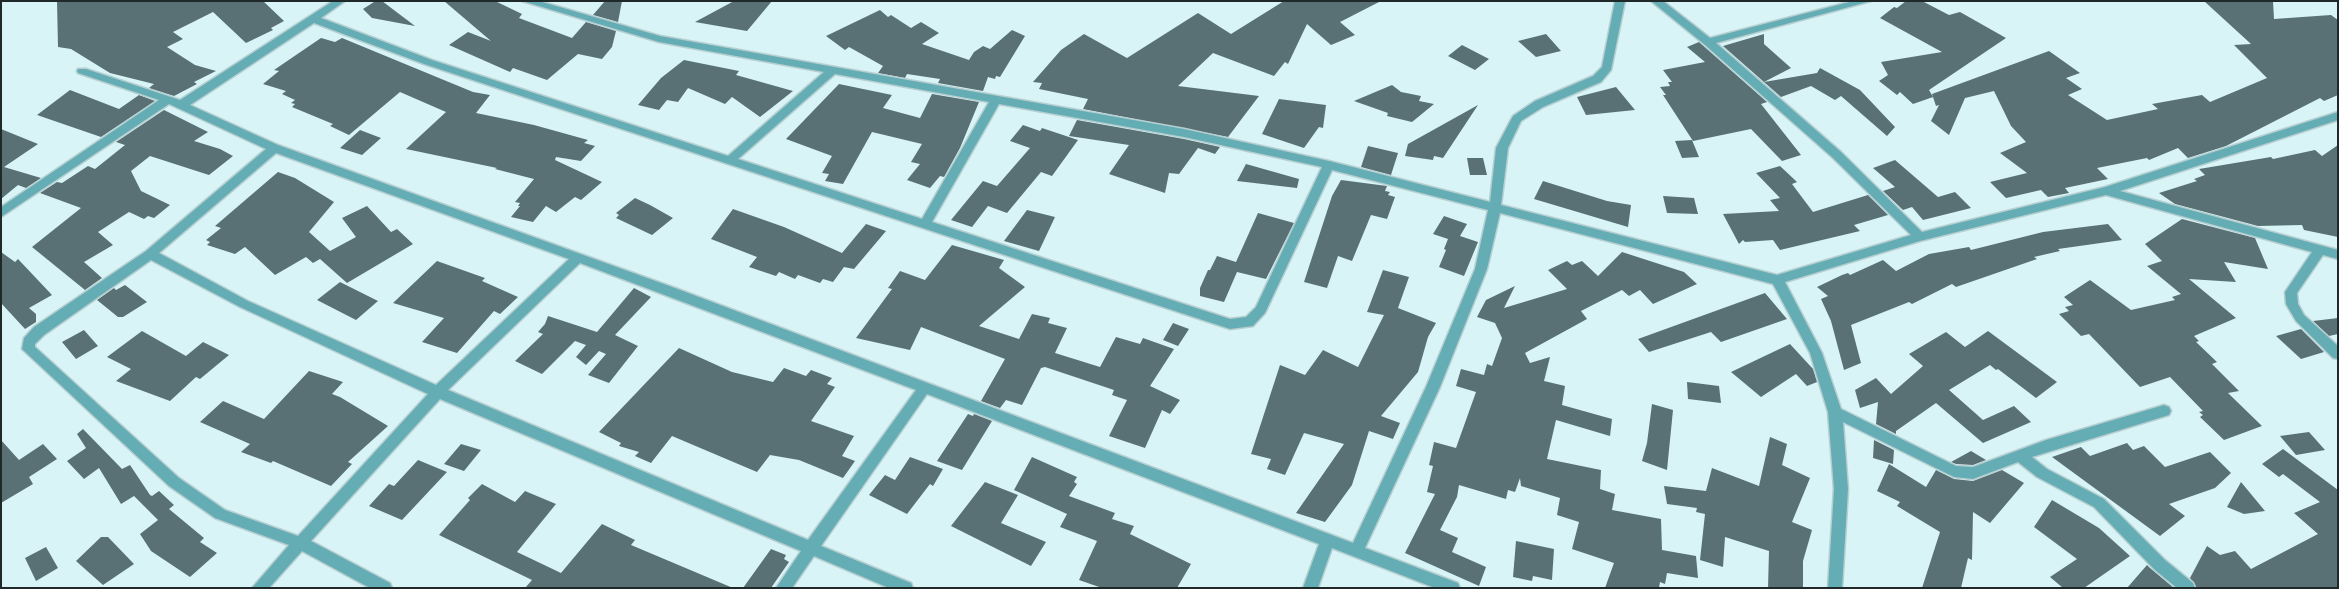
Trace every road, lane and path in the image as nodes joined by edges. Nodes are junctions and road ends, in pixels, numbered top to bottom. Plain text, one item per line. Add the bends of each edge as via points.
1 (340, 1) edge
2 (527, 1) edge
3 (1620, 1) edge
4 (1656, 1) edge
5 (1866, 1) edge
6 (313, 18) junction
7 (1708, 42) junction
8 (82, 71) dead end
9 (832, 71) junction
10 (168, 99) junction
11 (996, 100) junction
12 (181, 105) junction
13 (2338, 116) edge
14 (274, 148) junction
15 (729, 161) junction
16 (1328, 165) junction
17 (2106, 191) junction
18 (1495, 207) junction
19 (1, 213) edge
20 (925, 224) junction
21 (1920, 237) junction
22 (2319, 252) junction
23 (150, 254) junction
24 (2338, 256) edge
25 (578, 258) junction
26 (1778, 280) junction
27 (2338, 354) edge
28 (924, 387) junction
29 (438, 392) junction
30 (1834, 412) junction
31 (2164, 412) dead end
32 (2020, 456) junction
33 (1328, 539) junction
34 (300, 543) junction
35 (812, 549) junction
36 (1357, 550) junction
37 (259, 588) edge
38 (385, 588) edge
39 (783, 588) edge
40 (906, 588) edge
41 (1310, 588) edge
42 (1453, 588) edge
43 (1835, 588) edge
44 (2188, 588) edge

1 - 6 street
2 - 9 street via 659,39
3 - 18 street via 1607,68 1597,79 1539,104 1517,119 1502,148
4 - 7 street
5 - 7 street
6 - 12 street
6 - 15 street via 428,62
7 - 21 street via 1837,155
8 - 10 street
9 - 11 street
9 - 15 street
10 - 12 street
10 - 19 street
11 - 16 street via 1184,133
11 - 20 street
12 - 14 street
13 - 17 street
14 - 23 street
14 - 25 street
15 - 20 street
16 - 18 street
16 - 20 street via 1261,310 1250,322 1230,324
17 - 21 street
17 - 22 street
18 - 26 street
18 - 36 street via 1481,269 1463,315
21 - 26 street
22 - 24 street
22 - 27 street via 2291,292 2292,304 2300,318
23 - 29 street via 244,304
23 - 34 street via 39,331 29,342 28,349 174,482 220,514
25 - 28 street
25 - 29 street
26 - 30 street via 1816,353
28 - 33 street
28 - 35 street
29 - 34 street
29 - 35 street
30 - 32 street via 1954,471 1973,473
30 - 43 street via 1841,488
31 - 32 street
32 - 44 street via 2042,473 2099,503 2160,565
33 - 36 street
33 - 41 street
34 - 37 street
34 - 38 street
35 - 39 street
35 - 40 street
36 - 42 street

